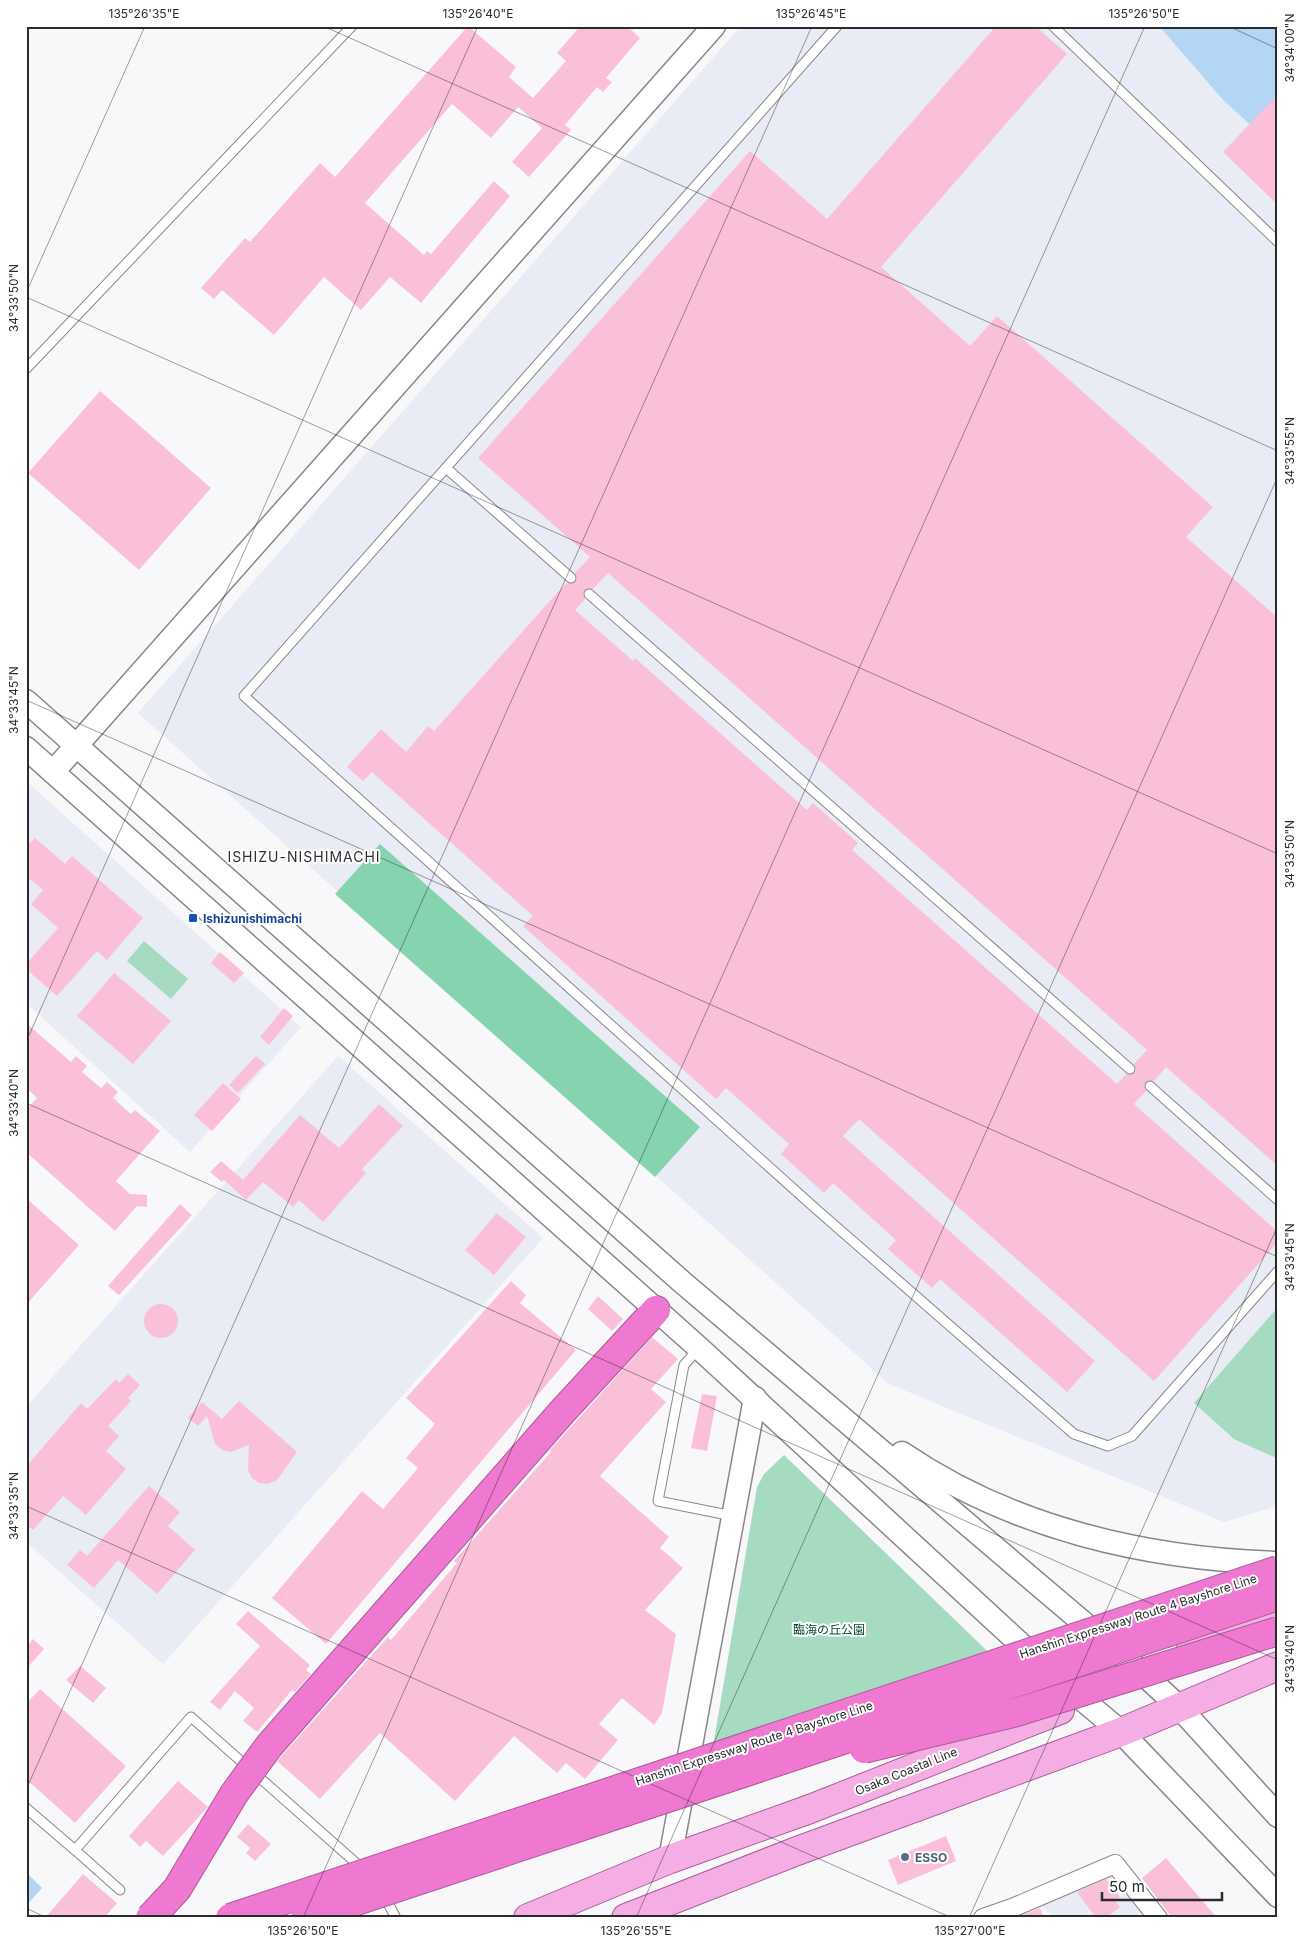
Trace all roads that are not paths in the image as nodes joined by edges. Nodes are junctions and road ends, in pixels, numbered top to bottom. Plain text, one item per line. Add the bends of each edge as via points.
1 (352, 26) edge
2 (714, 26) edge
3 (837, 26) edge
4 (1053, 26) edge
5 (1278, 242) edge
6 (26, 369) edge
7 (446, 468) junction
8 (571, 578) dead end
9 (589, 594) dead end
10 (26, 701) edge
11 (76, 746) junction
12 (26, 748) edge
13 (53, 772) junction
14 (1130, 1069) dead end
15 (1150, 1086) dead end
16 (1278, 1200) edge
17 (1278, 1271) edge
18 (682, 1282) junction
19 (656, 1310) junction
20 (699, 1348) junction
21 (800, 1384) junction
22 (755, 1398) junction
23 (733, 1516) junction
24 (1278, 1563) edge
25 (1278, 1570) edge
26 (1278, 1596) edge
27 (1278, 1610) edge
28 (1278, 1632) edge
29 (1278, 1666) edge
30 (1139, 1670) junction
31 (1082, 1701) junction
32 (1179, 1708) junction
33 (1120, 1732) junction
34 (26, 1808) edge
35 (1278, 1816) edge
36 (75, 1850) junction
37 (670, 1859) junction
38 (474, 1862) junction
39 (120, 1890) dead end
40 (1278, 1896) edge
41 (150, 1918) edge
42 (230, 1918) edge
43 (305, 1918) edge
44 (396, 1918) edge
45 (528, 1918) edge
46 (626, 1918) edge
47 (983, 1918) edge
48 (1158, 1918) edge

1 - 6 lane
2 - 11 street
3 - 7 lane
4 - 5 lane
7 - 8 lane
7 - 17 lane via 244,696 816,1210 1074,1434 1108,1446 1132,1436
9 - 14 lane
10 - 11 street
11 - 13 street
11 - 18 street
12 - 13 street
13 - 19 street
15 - 16 lane
18 - 19 street
18 - 21 street
19 - 20 street
19 - 41 highway, bridge via 562,1412 269,1746 234,1794 177,1889
20 - 22 street
20 - 23 lane via 684,1365 658,1501
21 - 24 street via 922,1467 1034,1519 1148,1551 1236,1562
21 - 30 street
22 - 23 street
22 - 31 street
23 - 37 street
25 - 42 highway, Hanshin Expressway Route 4 Bayshore Line, bridge
26 - 38 highway, Hanshin Expressway Route 4 Bayshore Line, bridge
27 - 30 main road, Osaka Coastal Line
28 - 38 highway, bridge via 1017,1712 739,1780
29 - 32 main road
30 - 31 main road, Osaka Coastal Line
30 - 32 street
31 - 33 street
31 - 37 main road, Osaka Coastal Line via 810,1809
32 - 33 main road
32 - 35 street
33 - 40 street
33 - 46 main road
34 - 36 lane
36 - 39 lane
36 - 44 lane via 191,1717 361,1867 390,1903
37 - 45 main road, Osaka Coastal Line
38 - 43 highway, Hanshin Expressway Route 4 Bayshore Line, bridge
47 - 48 street via 1115,1864

